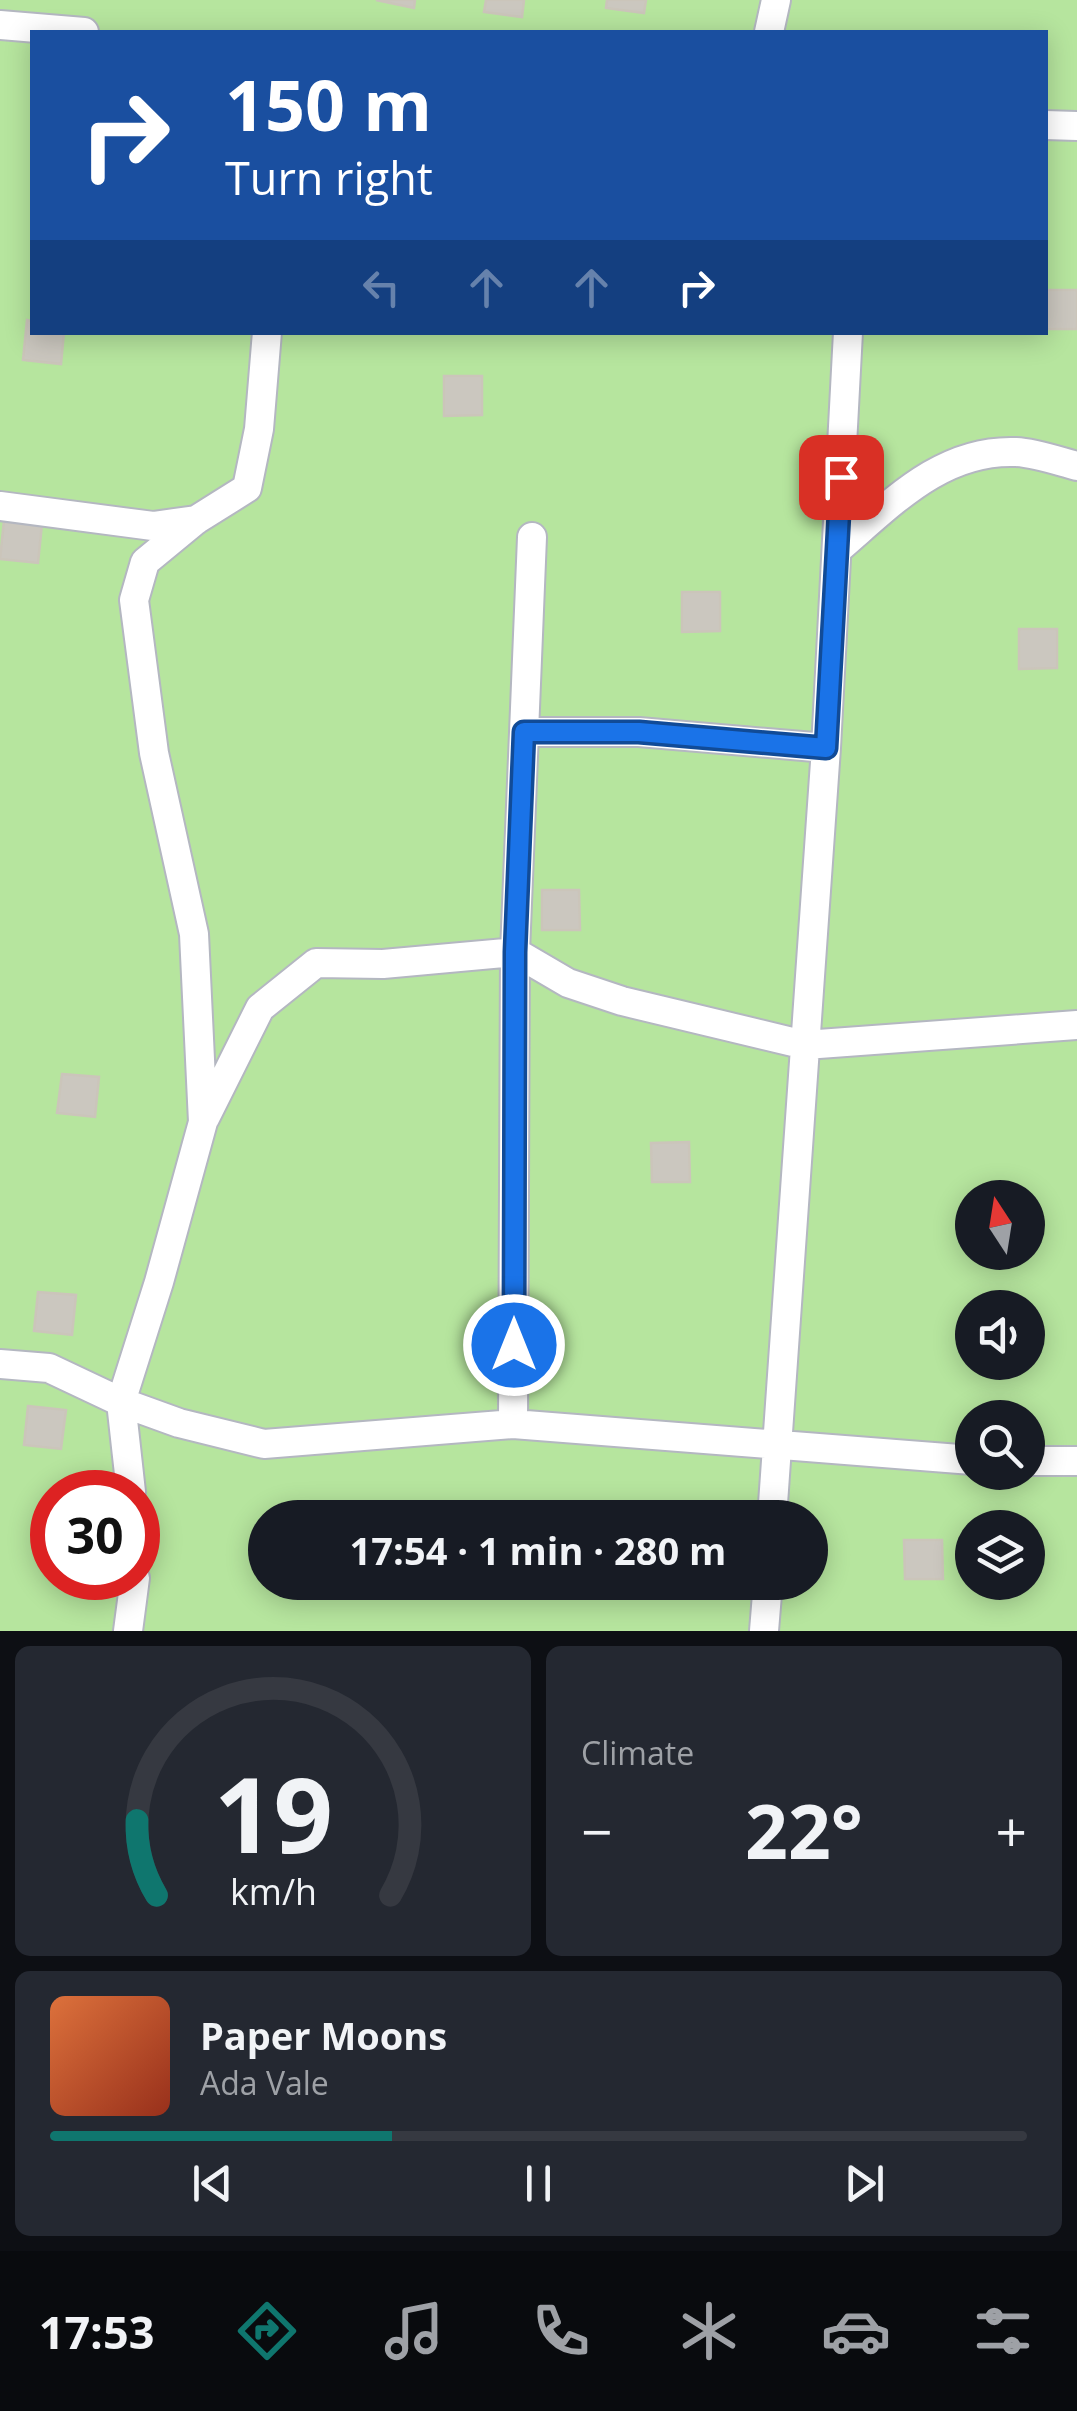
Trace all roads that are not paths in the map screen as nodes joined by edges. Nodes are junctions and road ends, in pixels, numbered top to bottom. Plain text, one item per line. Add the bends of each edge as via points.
1 (776, 0) edge
2 (0, 24) edge
3 (63, 30) edge
4 (770, 30) edge
5 (1048, 125) edge
6 (1077, 126) edge
7 (267, 335) edge
8 (848, 335) edge
9 (1077, 466) edge
10 (0, 506) edge
11 (196, 520) junction
12 (532, 537) dead end
13 (838, 549) junction
14 (524, 732) junction
15 (826, 748) junction
16 (515, 952) junction
17 (1077, 1025) edge
18 (805, 1045) junction
19 (203, 1122) junction
20 (0, 1364) edge
21 (121, 1402) junction
22 (514, 1424) junction
23 (776, 1442) junction
24 (955, 1458) edge
25 (1045, 1461) edge
26 (1077, 1461) edge
27 (129, 1470) edge
28 (773, 1500) edge
29 (132, 1600) edge
30 (767, 1600) edge
31 (128, 1631) edge
32 (764, 1631) edge

1 - 4 street
2 - 3 street
5 - 6 street
7 - 11 street via 247,488
8 - 13 street
9 - 13 street via 1018,452 965,456 924,477
10 - 11 street via 153,526
11 - 19 street via 144,562 134,600 154,752 194,934
12 - 14 street
13 - 15 street
14 - 15 street via 639,732
14 - 16 street
15 - 18 street
16 - 18 street via 568,983 622,1001
16 - 19 street via 316,963 260,1008
16 - 22 street
17 - 18 street
18 - 23 street
19 - 21 street
20 - 21 street via 48,1368
21 - 22 street via 264,1444
21 - 27 street
22 - 23 street
23 - 24 street
23 - 28 street
25 - 26 street
29 - 31 street
30 - 32 street

